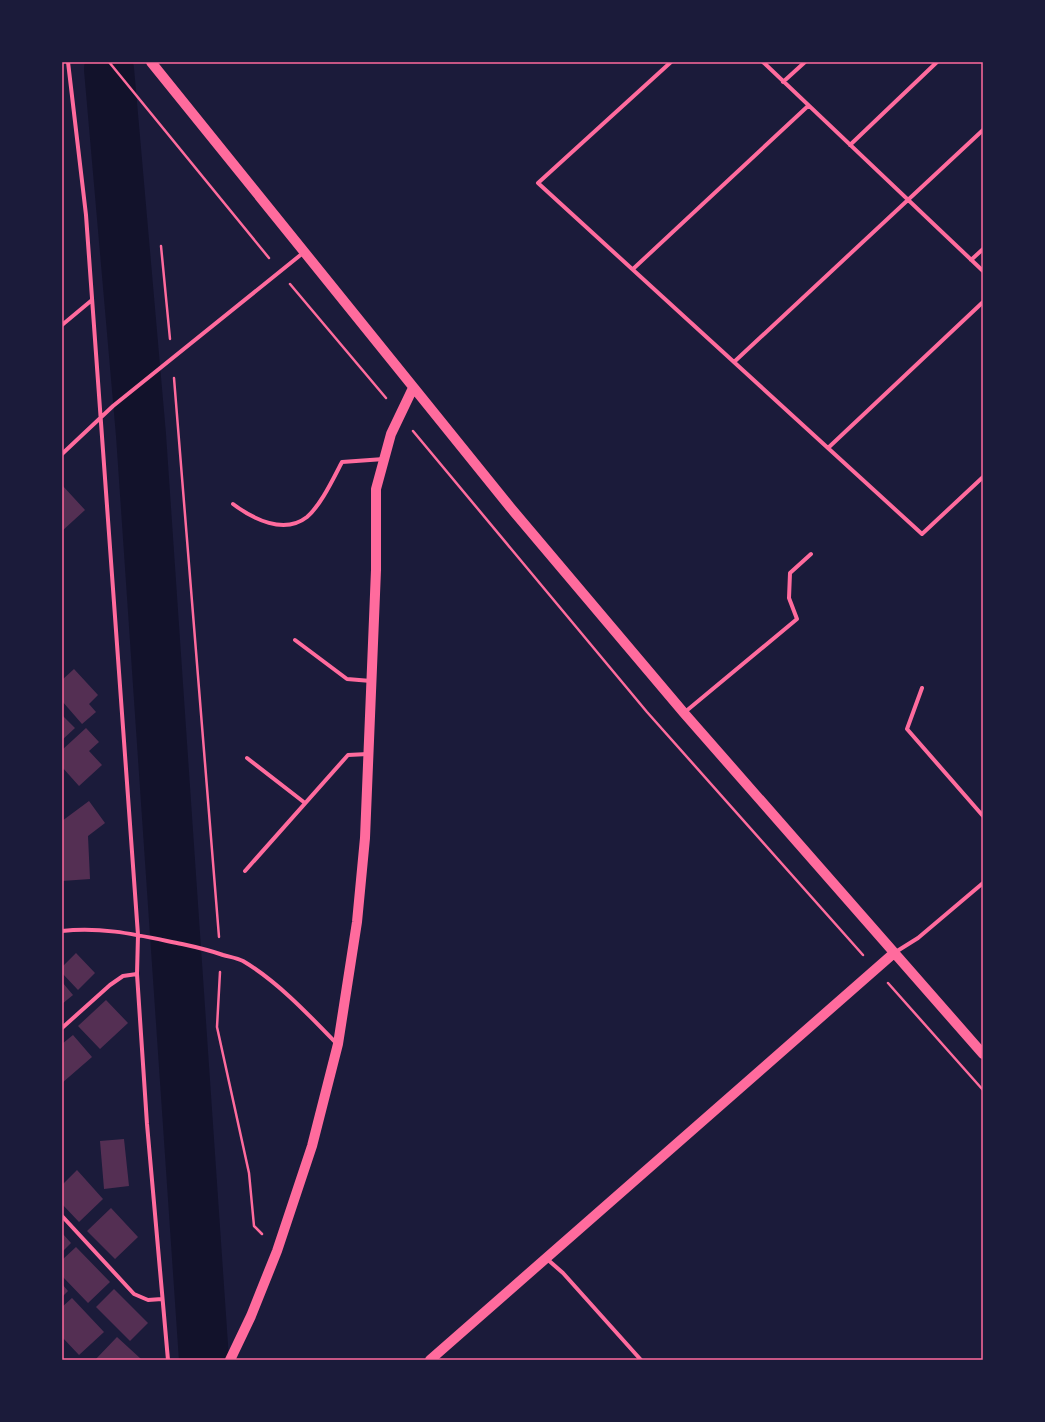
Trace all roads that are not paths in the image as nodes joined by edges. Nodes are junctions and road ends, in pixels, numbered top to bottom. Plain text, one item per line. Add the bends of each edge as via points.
1 (68, 62) edge
2 (151, 62) edge
3 (671, 62) edge
4 (763, 62) edge
5 (805, 62) edge
6 (937, 62) edge
7 (783, 82) junction
8 (808, 106) junction
9 (983, 130) edge
10 (850, 145) junction
11 (908, 201) junction
12 (983, 249) edge
13 (303, 252) junction
14 (971, 260) junction
15 (633, 269) junction
16 (983, 271) edge
17 (92, 300) junction
18 (983, 302) edge
19 (62, 325) edge
20 (734, 362) junction
21 (413, 388) junction
22 (101, 417) junction
23 (828, 448) junction
24 (62, 454) edge
25 (384, 459) junction
26 (983, 477) edge
27 (233, 504) dead end
28 (811, 554) dead end
29 (296, 640) dead end
30 (370, 681) junction
31 (922, 688) dead end
32 (684, 713) junction
33 (368, 754) junction
34 (247, 758) dead end
35 (305, 803) junction
36 (983, 816) edge
37 (245, 871) dead end
38 (983, 883) edge
39 (62, 931) edge
40 (138, 935) junction
41 (894, 953) junction
42 (137, 974) junction
43 (62, 1028) edge
44 (338, 1044) junction
45 (983, 1054) edge
46 (62, 1216) edge
47 (547, 1259) junction
48 (162, 1299) junction
49 (168, 1360) edge
50 (230, 1360) edge
51 (430, 1360) edge
52 (641, 1360) edge

1 - 17 street via 86,215
2 - 13 main road
3 - 15 street via 538,183
4 - 7 street
5 - 7 street
6 - 10 street
7 - 8 street
8 - 10 street
8 - 15 street
9 - 11 street
10 - 11 street
11 - 14 street
11 - 20 street
12 - 14 street
13 - 21 main road
13 - 22 street
14 - 16 street
15 - 20 street
17 - 19 street
17 - 22 street
18 - 23 street
20 - 23 street
21 - 25 main road via 391,434
21 - 32 main road
22 - 24 street
22 - 40 street
23 - 26 street via 922,534
25 - 27 street via 342,462 318,504 306,517 289,525 266,523 247,515
25 - 30 main road via 376,489 376,570
28 - 32 street via 790,573 789,598 797,619
29 - 30 street via 347,679
30 - 33 main road
31 - 36 street via 906,729
32 - 41 main road
33 - 35 street via 348,755
33 - 44 main road via 365,838 357,922
34 - 35 street
35 - 37 street
38 - 41 street via 918,938
39 - 40 street via 99,929
40 - 42 street
40 - 44 street via 212,950 241,960 273,982
41 - 45 main road
41 - 47 main road
42 - 43 street via 123,976 110,985
42 - 48 street
44 - 50 main road via 312,1146 278,1251
46 - 48 street via 134,1294 148,1300
47 - 51 main road
47 - 52 street via 563,1273
48 - 49 street

